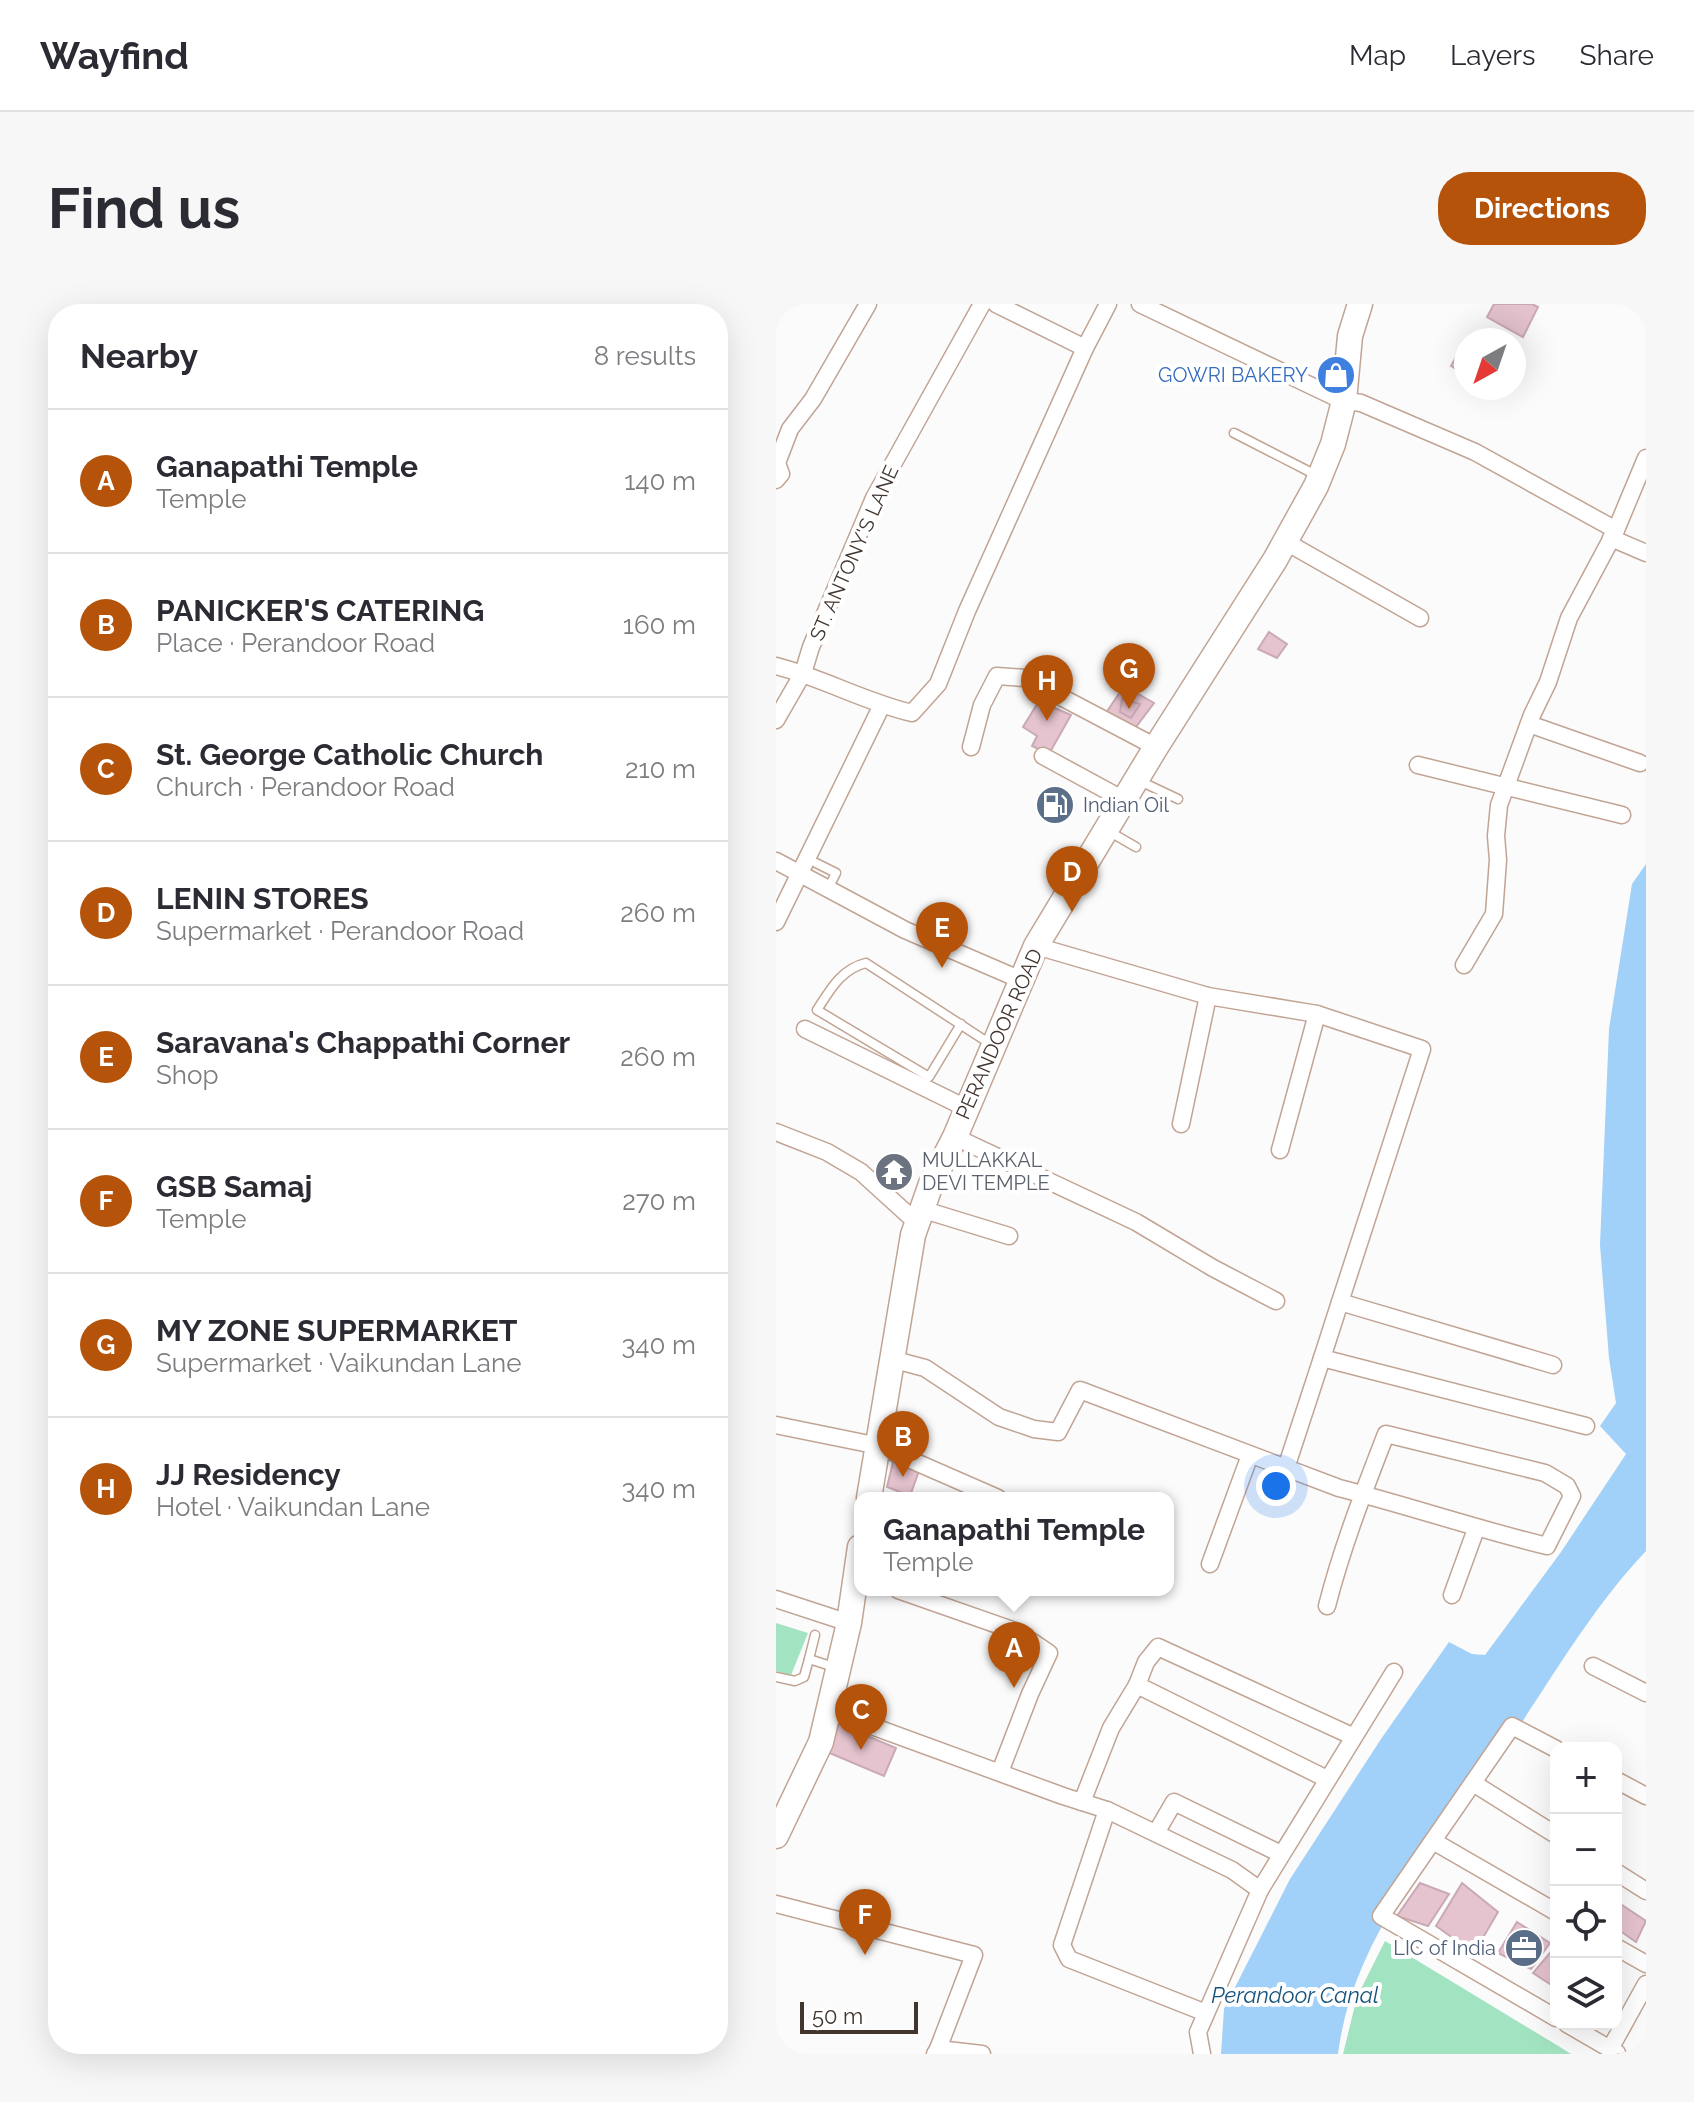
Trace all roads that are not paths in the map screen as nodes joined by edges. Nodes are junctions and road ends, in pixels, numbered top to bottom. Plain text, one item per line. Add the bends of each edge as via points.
1 (868, 304) edge
2 (982, 304) edge
3 (996, 304) edge
4 (1108, 304) edge
5 (1140, 304) edge
6 (1360, 304) edge
7 (1085, 348) junction
8 (1344, 401) junction
9 (1234, 433) dead end
10 (1646, 458) edge
11 (1320, 477) junction
12 (776, 480) edge
13 (1614, 534) junction
14 (1286, 542) junction
15 (1646, 553) edge
16 (1420, 618) dead end
17 (776, 666) edge
18 (803, 673) junction
19 (882, 705) junction
20 (776, 720) edge
21 (1529, 724) junction
22 (971, 747) dead end
23 (1156, 747) junction
24 (1043, 756) dead end
25 (1640, 763) dead end
26 (1418, 765) dead end
27 (1506, 786) junction
28 (1178, 799) dead end
29 (1124, 800) junction
30 (1622, 815) dead end
31 (1106, 830) junction
32 (1136, 847) dead end
33 (776, 861) edge
34 (816, 863) dead end
35 (799, 874) junction
36 (828, 889) junction
37 (776, 922) edge
38 (1036, 946) junction
39 (1464, 965) dead end
40 (1021, 980) junction
41 (1208, 996) junction
42 (1317, 1014) junction
43 (961, 1024) junction
44 (805, 1029) dead end
45 (992, 1046) junction
46 (966, 1108) junction
47 (1181, 1124) dead end
48 (776, 1132) edge
49 (955, 1137) junction
50 (1280, 1150) dead end
51 (918, 1216) junction
52 (1009, 1236) dead end
53 (1276, 1301) dead end
54 (1340, 1302) junction
55 (1322, 1358) junction
56 (891, 1359) junction
57 (1553, 1365) dead end
58 (776, 1425) edge
59 (1586, 1426) dead end
60 (879, 1446) junction
61 (1250, 1455) junction
62 (1286, 1468) junction
63 (870, 1492) edge
64 (984, 1492) edge
65 (1363, 1494) junction
66 (1476, 1529) junction
67 (1210, 1564) dead end
68 (1452, 1595) dead end
69 (854, 1596) edge
70 (915, 1596) edge
71 (776, 1599) edge
72 (1327, 1606) dead end
73 (849, 1623) junction
74 (815, 1635) dead end
75 (809, 1659) junction
76 (1593, 1666) dead end
77 (838, 1669) junction
78 (1394, 1672) dead end
79 (776, 1677) edge
80 (1137, 1685) junction
81 (1646, 1693) edge
82 (828, 1710) junction
83 (1352, 1736) junction
84 (1550, 1746) edge
85 (1000, 1772) junction
86 (1327, 1779) junction
87 (1473, 1783) junction
88 (1622, 1783) edge
89 (1646, 1796) edge
90 (1082, 1802) junction
91 (1107, 1810) junction
92 (1550, 1831) edge
93 (1156, 1833) junction
94 (776, 1836) edge
95 (1433, 1841) junction
96 (1281, 1854) junction
97 (1622, 1876) edge
98 (1260, 1890) junction
99 (1646, 1891) edge
100 (776, 1904) edge
101 (1550, 1909) edge
102 (1622, 1950) edge
103 (1646, 1964) edge
104 (1646, 1984) edge
105 (1206, 2013) junction
106 (1550, 2015) edge
107 (1577, 2030) edge
108 (936, 2051) edge
109 (1614, 2051) edge
110 (982, 2054) edge
111 (1202, 2054) edge

1 - 12 street via 790,429
2 - 18 street, ST. ANTONY'S LANE via 874,498
3 - 7 street
4 - 7 street
5 - 8 street
6 - 8 main road, PERANDOOR ROAD via 1350,336
7 - 19 street via 938,684 912,713
8 - 11 main road, PERANDOOR ROAD
8 - 13 street via 1361,403 1475,452
9 - 11 lane
10 - 13 street
11 - 14 main road, PERANDOOR ROAD
13 - 15 street
13 - 21 street via 1569,618
14 - 16 street
14 - 23 main road, PERANDOOR ROAD
17 - 18 street
18 - 19 street
18 - 20 street, ST. ANTONY'S LANE
19 - 35 street
21 - 25 street
21 - 27 street
22 - 23 street via 982,705 997,676 1025,678
23 - 29 main road, PERANDOOR ROAD
24 - 29 street
26 - 27 street
27 - 30 street
27 - 39 street via 1496,836 1494,914
28 - 29 lane via 1142,782 1131,803
29 - 31 main road, PERANDOOR ROAD
31 - 32 lane
31 - 38 main road, PERANDOOR ROAD
33 - 35 street
34 - 36 lane via 836,873
35 - 36 street
35 - 37 street
36 - 40 street via 905,930
38 - 40 main road, PERANDOOR ROAD
38 - 41 street
40 - 45 main road, PERANDOOR ROAD
41 - 42 street
41 - 47 street
42 - 50 street
42 - 54 street via 1422,1049
43 - 43 lane via 866,963 836,981 817,1010 929,1077
43 - 45 lane
44 - 46 street
45 - 46 main road, PERANDOOR ROAD
46 - 49 main road, PERANDOOR ROAD
48 - 51 street via 861,1172
49 - 51 main road, PERANDOOR ROAD
49 - 53 street via 1136,1222
51 - 52 street
51 - 56 main road, PERANDOOR ROAD
54 - 55 street
54 - 57 street
55 - 59 street
55 - 62 street
56 - 60 main road, PERANDOOR ROAD
56 - 61 street via 925,1368 999,1417 1034,1429 1058,1432 1080,1390
58 - 60 street
60 - 63 main road, PERANDOOR ROAD
60 - 64 street
61 - 62 street
61 - 67 street
62 - 65 street
65 - 66 street
65 - 66 street via 1386,1434 1545,1473 1567,1486 1572,1496 1547,1546
65 - 72 street
66 - 68 street
69 - 73 main road
70 - 85 street via 1018,1632 1049,1653
71 - 73 street
73 - 77 main road
74 - 75 lane
75 - 77 lane
75 - 79 lane via 804,1677
76 - 81 street
77 - 82 main road
78 - 83 street
80 - 83 street via 1158,1647
80 - 86 street
80 - 90 street via 1111,1728
82 - 85 street
82 - 94 main road via 821,1742
83 - 86 street
84 - 87 street via 1512,1726
85 - 90 street
86 - 96 street
87 - 92 street
87 - 95 street
88 - 89 street
90 - 91 street
91 - 93 street
91 - 105 street via 1062,1945 1069,1959
93 - 96 street via 1174,1802
93 - 98 street via 1232,1870
95 - 101 street
95 - 106 street via 1381,1916
96 - 98 street
97 - 99 street
98 - 105 street
100 - 108 street via 974,1955
102 - 103 street
104 - 109 street
105 - 111 street via 1198,2032
107 - 109 street
108 - 110 street

